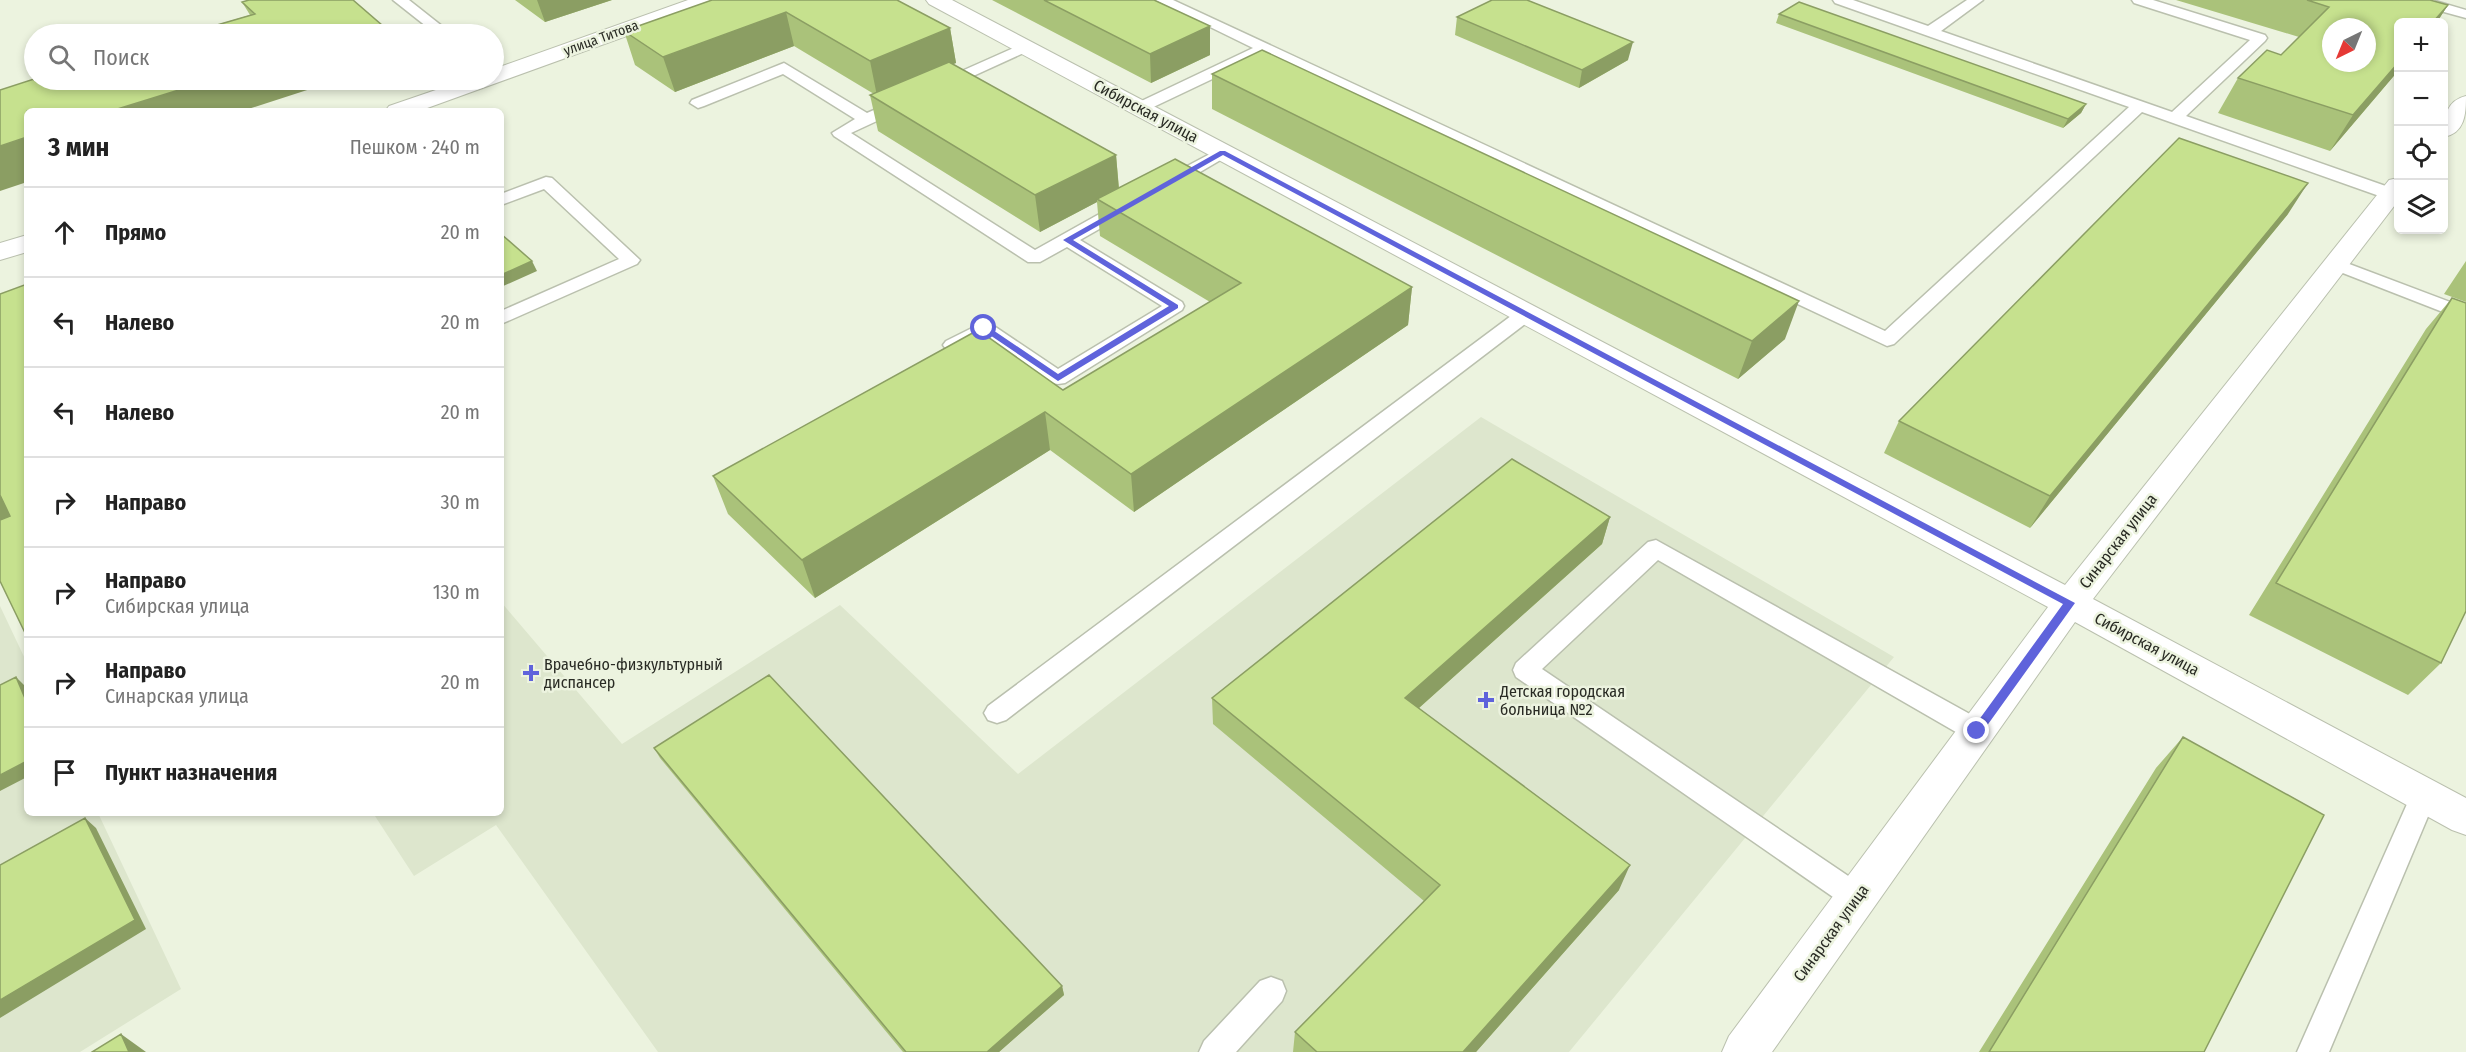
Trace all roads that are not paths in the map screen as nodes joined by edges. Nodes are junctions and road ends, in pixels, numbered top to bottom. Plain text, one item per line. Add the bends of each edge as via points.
1 (400, 0) edge
2 (708, 0) edge
3 (936, 0) edge
4 (1162, 0) edge
5 (1840, 0) edge
6 (1976, 0) edge
7 (2139, 0) edge
8 (2416, 0) edge
9 (2466, 14) edge
10 (432, 24) edge
11 (1931, 31) junction
12 (1025, 47) junction
13 (1265, 48) junction
14 (504, 72) edge
15 (454, 90) edge
16 (698, 103) dead end
17 (2466, 103) edge
18 (2139, 106) junction
19 (405, 108) edge
20 (1139, 108) junction
21 (2175, 118) junction
22 (866, 119) junction
23 (2447, 126) edge
24 (1223, 152) junction
25 (2394, 190) edge
26 (2394, 191) edge
27 (504, 199) edge
28 (1067, 240) junction
29 (24, 244) edge
30 (0, 252) edge
31 (2336, 264) junction
32 (1527, 314) junction
33 (2466, 315) edge
34 (504, 317) edge
35 (933, 357) edge
36 (2070, 603) junction
37 (997, 712) dead end
38 (1977, 731) junction
39 (2424, 795) junction
40 (2466, 818) edge
41 (1856, 897) junction
42 (1271, 991) dead end
43 (1215, 1052) edge
44 (1744, 1052) edge
45 (2313, 1052) edge

1 - 10 lane
2 - 14 street, улица Титова
3 - 12 street, Сибирская улица
4 - 13 lane
5 - 11 lane
6 - 11 lane
7 - 21 lane via 2260,38
8 - 9 lane
11 - 18 lane
12 - 20 street, Сибирская улица
12 - 22 lane
13 - 18 lane via 1887,340
13 - 20 lane
15 - 19 street, улица Титова
16 - 22 lane via 784,68
17 - 23 street
18 - 21 lane
20 - 24 street, Сибирская улица
21 - 25 lane
22 - 28 lane via 840,133 1034,258
24 - 28 lane
24 - 32 street, Сибирская улица
26 - 31 street, Синарская улица
27 - 34 lane via 546,182 631,260
28 - 35 lane via 1175,306 1058,378 984,328
29 - 30 street
31 - 33 lane
31 - 36 street, Синарская улица
32 - 36 street, Сибирская улица
32 - 37 lane
36 - 38 street, Синарская улица
36 - 39 street, Сибирская улица
38 - 41 street, Синарская улица
38 - 41 lane via 1656,548 1525,670
39 - 40 street, Сибирская улица
39 - 45 lane
41 - 44 street, Синарская улица
42 - 43 lane

